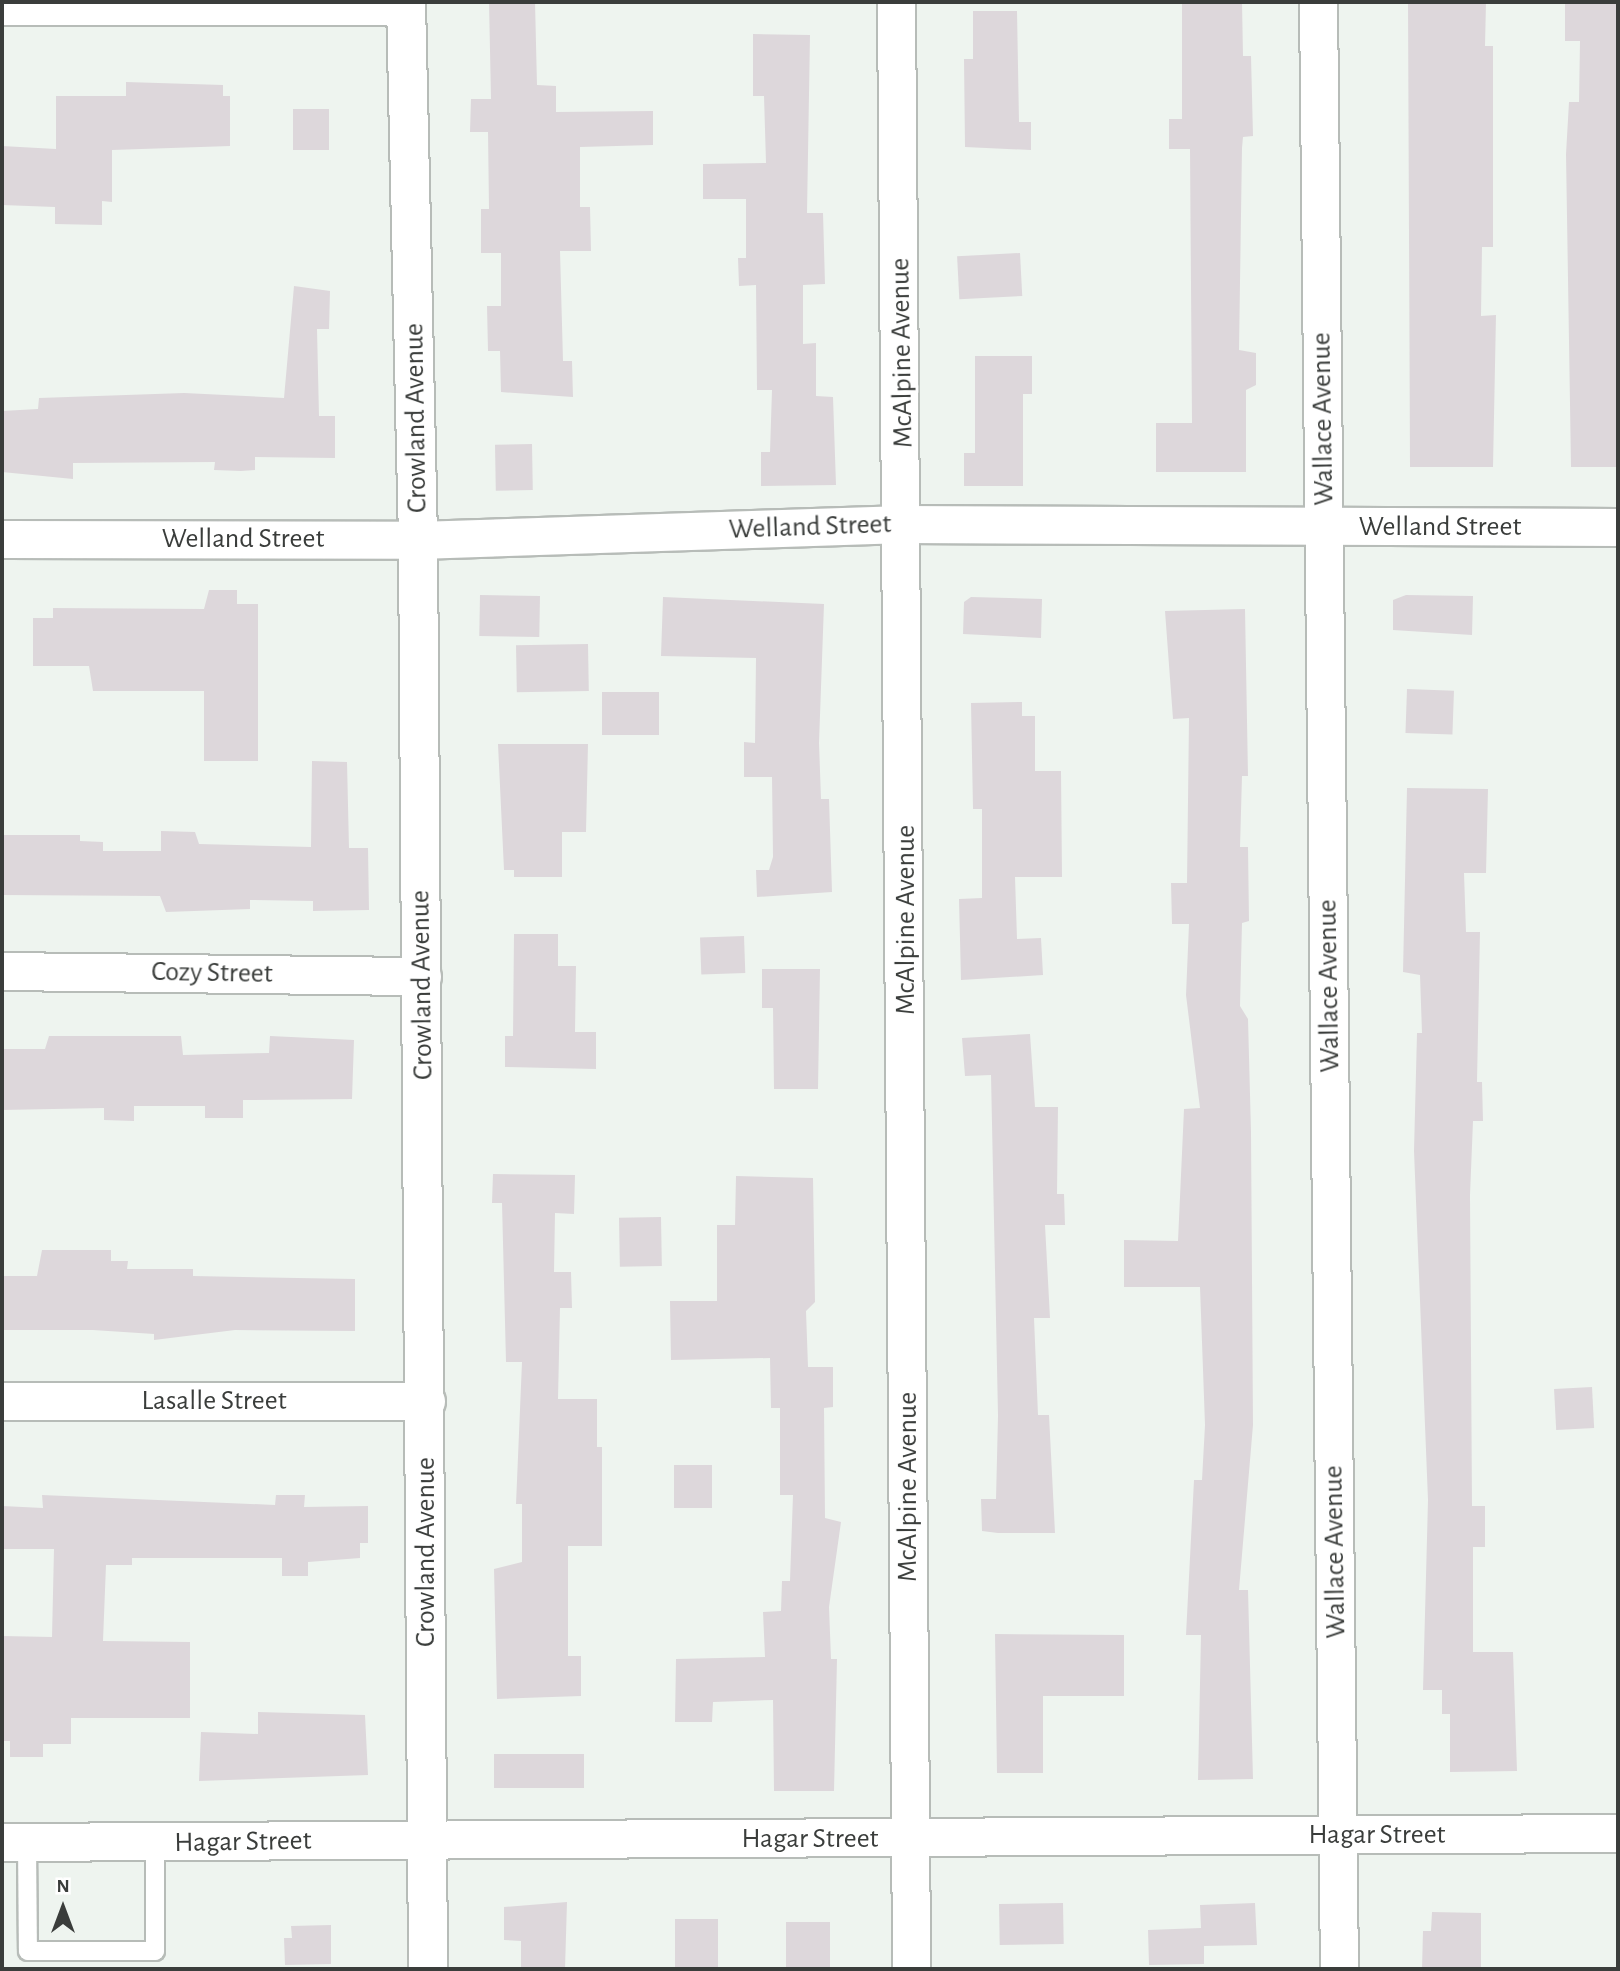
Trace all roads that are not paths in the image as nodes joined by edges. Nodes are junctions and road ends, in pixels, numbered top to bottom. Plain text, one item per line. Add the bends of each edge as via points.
1 (896, 2) edge
2 (1318, 2) edge
3 (406, 4) edge
4 (2, 6) edge
5 (904, 524) junction
6 (1324, 527) junction
7 (1618, 527) edge
8 (2, 539) edge
9 (418, 540) junction
10 (2, 971) edge
11 (422, 976) junction
12 (2, 1401) edge
13 (426, 1401) junction
14 (1618, 1833) edge
15 (1338, 1835) junction
16 (909, 1839) junction
17 (427, 1840) junction
18 (15, 1843) edge
19 (155, 1843) junction
20 (428, 1969) edge
21 (911, 1969) edge
22 (1339, 1969) edge

1 - 5 street, McAlpine Avenue
2 - 6 street, Wallace Avenue
3 - 4 street
3 - 9 main road, Crowland Avenue
5 - 6 street, Welland Street
5 - 9 street, Welland Street
5 - 16 street, McAlpine Avenue
6 - 7 street, Welland Street
6 - 15 street, Wallace Avenue
8 - 9 street, Welland Street
9 - 11 main road, Crowland Avenue
10 - 11 street, Cozy Street
11 - 13 main road, Crowland Avenue
12 - 13 street, Lasalle Street
13 - 17 main road, Crowland Avenue
14 - 15 street, Hagar Street
15 - 16 street, Hagar Street
15 - 22 street, Wallace Avenue
16 - 17 street, Hagar Street
16 - 21 street, McAlpine Avenue
17 - 19 street, Hagar Street
17 - 20 main road, Crowland Avenue
18 - 19 street, Hagar Street
18 - 19 lane via 28,1951 155,1951

